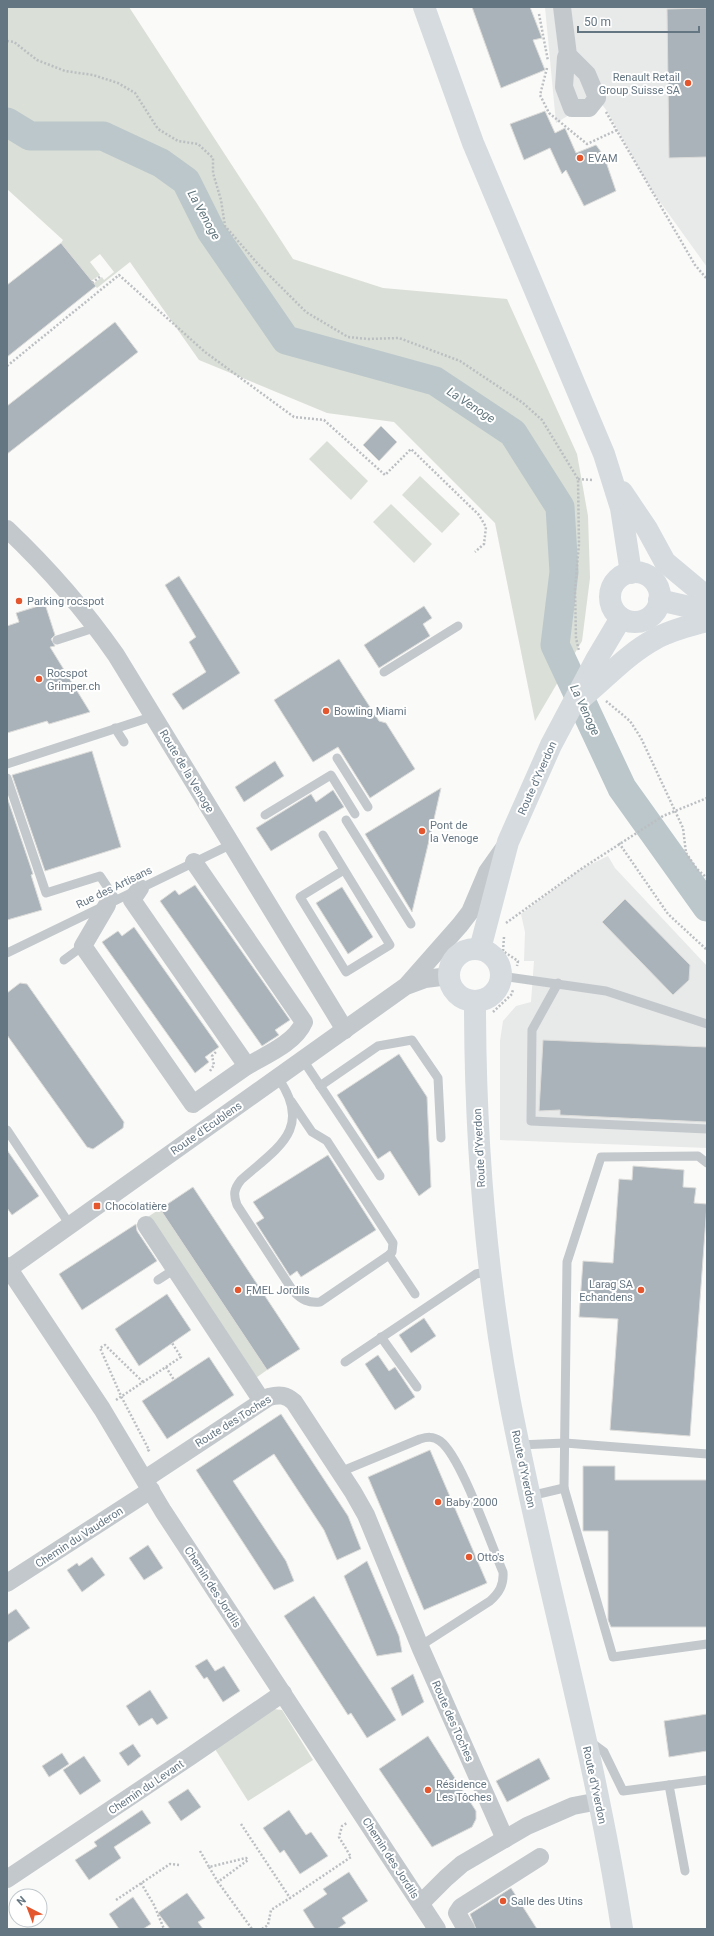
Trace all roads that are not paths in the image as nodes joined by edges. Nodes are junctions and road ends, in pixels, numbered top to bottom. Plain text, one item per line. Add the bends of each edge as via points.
1 (424, 7) edge
2 (562, 7) edge
3 (568, 55) junction
4 (615, 482) junction
5 (7, 529) edge
6 (631, 573) junction
7 (707, 597) edge
8 (659, 600) junction
9 (707, 611) edge
10 (621, 618) junction
11 (707, 621) edge
12 (458, 626) dead end
13 (97, 627) junction
14 (57, 640) dead end
15 (601, 669) junction
16 (384, 672) dead end
17 (154, 716) junction
18 (115, 728) junction
19 (124, 742) dead end
20 (337, 758) dead end
21 (7, 764) edge
22 (7, 778) edge
23 (368, 807) dead end
24 (355, 814) dead end
25 (264, 815) dead end
26 (346, 820) dead end
27 (323, 834) dead end
28 (508, 842) junction
29 (232, 844) junction
30 (194, 862) junction
31 (344, 870) junction
32 (140, 888) junction
33 (112, 902) junction
34 (411, 924) dead end
35 (83, 946) junction
36 (480, 949) junction
37 (7, 953) edge
38 (64, 960) dead end
39 (449, 976) junction
40 (508, 977) junction
41 (558, 983) junction
42 (406, 986) junction
43 (475, 1002) junction
44 (707, 1024) edge
45 (345, 1030) junction
46 (303, 1060) junction
47 (247, 1066) junction
48 (278, 1078) junction
49 (320, 1086) junction
50 (291, 1101) junction
51 (707, 1129) edge
52 (7, 1130) edge
53 (441, 1138) dead end
54 (707, 1163) edge
55 (380, 1176) dead end
56 (70, 1225) junction
57 (146, 1225) dead end
58 (389, 1256) junction
59 (8, 1268) edge
60 (175, 1269) junction
61 (490, 1271) junction
62 (158, 1280) dead end
63 (415, 1294) dead end
64 (381, 1337) junction
65 (345, 1362) dead end
66 (417, 1387) dead end
67 (262, 1401) junction
68 (565, 1443) junction
69 (519, 1445) junction
70 (707, 1454) edge
71 (340, 1472) junction
72 (148, 1484) junction
73 (564, 1488) junction
74 (530, 1496) junction
75 (7, 1583) edge
76 (707, 1644) edge
77 (420, 1646) junction
78 (283, 1693) junction
79 (586, 1739) junction
80 (707, 1780) edge
81 (669, 1785) junction
82 (599, 1801) junction
83 (505, 1839) junction
84 (540, 1856) dead end
85 (685, 1871) dead end
86 (7, 1879) edge
87 (421, 1903) junction
88 (437, 1929) edge
89 (466, 1929) edge
90 (622, 1929) edge

1 - 4 main road via 472,143 600,441
2 - 3 street
3 - 3 street via 564,87 572,108 589,108 597,98 587,74
4 - 6 main road
4 - 7 main road via 665,562
5 - 13 street, Route de la Venoge via 34,555
6 - 8 main road via 650,577 659,590
6 - 10 main road via 620,577 611,590 611,605
8 - 9 main road
8 - 10 main road via 655,612 642,621
10 - 15 main road, Route d'Yverdon
11 - 15 main road via 655,639 626,659
12 - 16 lane
13 - 14 lane
13 - 17 street, Route de la Venoge
15 - 28 main road, Route d'Yverdon via 571,707 551,745
17 - 18 lane
17 - 29 street, Route de la Venoge
18 - 19 lane
18 - 21 lane
20 - 23 lane
22 - 33 lane via 46,893 100,876
24 - 25 lane via 331,775
26 - 34 lane
27 - 31 lane
28 - 36 main road, Route d'Yverdon
28 - 42 street, Route d'Ecublens via 487,872 470,912
29 - 30 lane, Rue des Artisans
29 - 45 street, Route de la Venoge
30 - 32 lane, Rue des Artisans
30 - 47 street via 304,1022 300,1032 270,1054
31 - 31 lane via 390,945 346,972 300,897
32 - 33 lane, Rue des Artisans
32 - 47 street via 132,900
33 - 35 street
33 - 37 lane, Rue des Artisans
35 - 38 lane
35 - 47 street via 193,1104
36 - 39 main road via 462,952 452,963
36 - 40 main road via 493,956
39 - 42 street, Route d'Ecublens via 425,979
39 - 43 main road via 454,991 460,997
40 - 41 lane
40 - 43 main road via 483,1001
41 - 44 lane via 606,991
41 - 51 lane via 532,1030 531,1121
42 - 45 street, Route d'Ecublens
43 - 61 main road, Route d'Yverdon via 477,1128
45 - 46 street, Route d'Ecublens
46 - 48 street, Route d'Ecublens
46 - 49 lane
48 - 50 lane
48 - 56 street, Route d'Ecublens
49 - 53 lane via 378,1046 412,1040 438,1078
49 - 55 lane
50 - 58 lane via 312,1132 327,1141 391,1238 393,1247
50 - 58 lane via 291,1128 284,1142 235,1187 237,1204 293,1292 306,1302 320,1302
52 - 56 lane
54 - 68 lane via 698,1156 601,1157 567,1262
56 - 59 street, Route d'Ecublens
57 - 60 street
58 - 63 lane
59 - 72 street, Chemin des Jordils via 102,1409
60 - 62 lane
60 - 67 street
61 - 64 lane via 476,1274
61 - 69 main road, Route d'Yverdon
64 - 65 lane
64 - 66 lane
67 - 71 street, Route des Toches via 277,1395 294,1402
67 - 72 street, Route des Toches
68 - 69 lane
68 - 70 lane
68 - 73 lane
69 - 74 main road, Route d'Yverdon
71 - 77 street, Route des Toches via 366,1515
71 - 77 lane via 420,1438 430,1437 439,1440 446,1447 462,1473 503,1572 504,1581 496,1596 490,1601
72 - 75 street, Chemin du Vauderon
72 - 78 street, Chemin des Jordils
73 - 74 lane
73 - 76 lane via 613,1657
74 - 79 main road, Route d'Yverdon
77 - 83 street, Route des Toches
78 - 86 street, Chemin du Levant
78 - 87 street, Chemin des Jordils
79 - 81 lane via 604,1752 623,1791
79 - 82 main road, Route d'Yverdon
80 - 81 lane
81 - 85 lane
82 - 83 street via 558,1812
82 - 90 main road, Route d'Yverdon
83 - 87 street via 462,1864
84 - 89 street via 461,1907 457,1913
87 - 88 street, Chemin des Jordils

